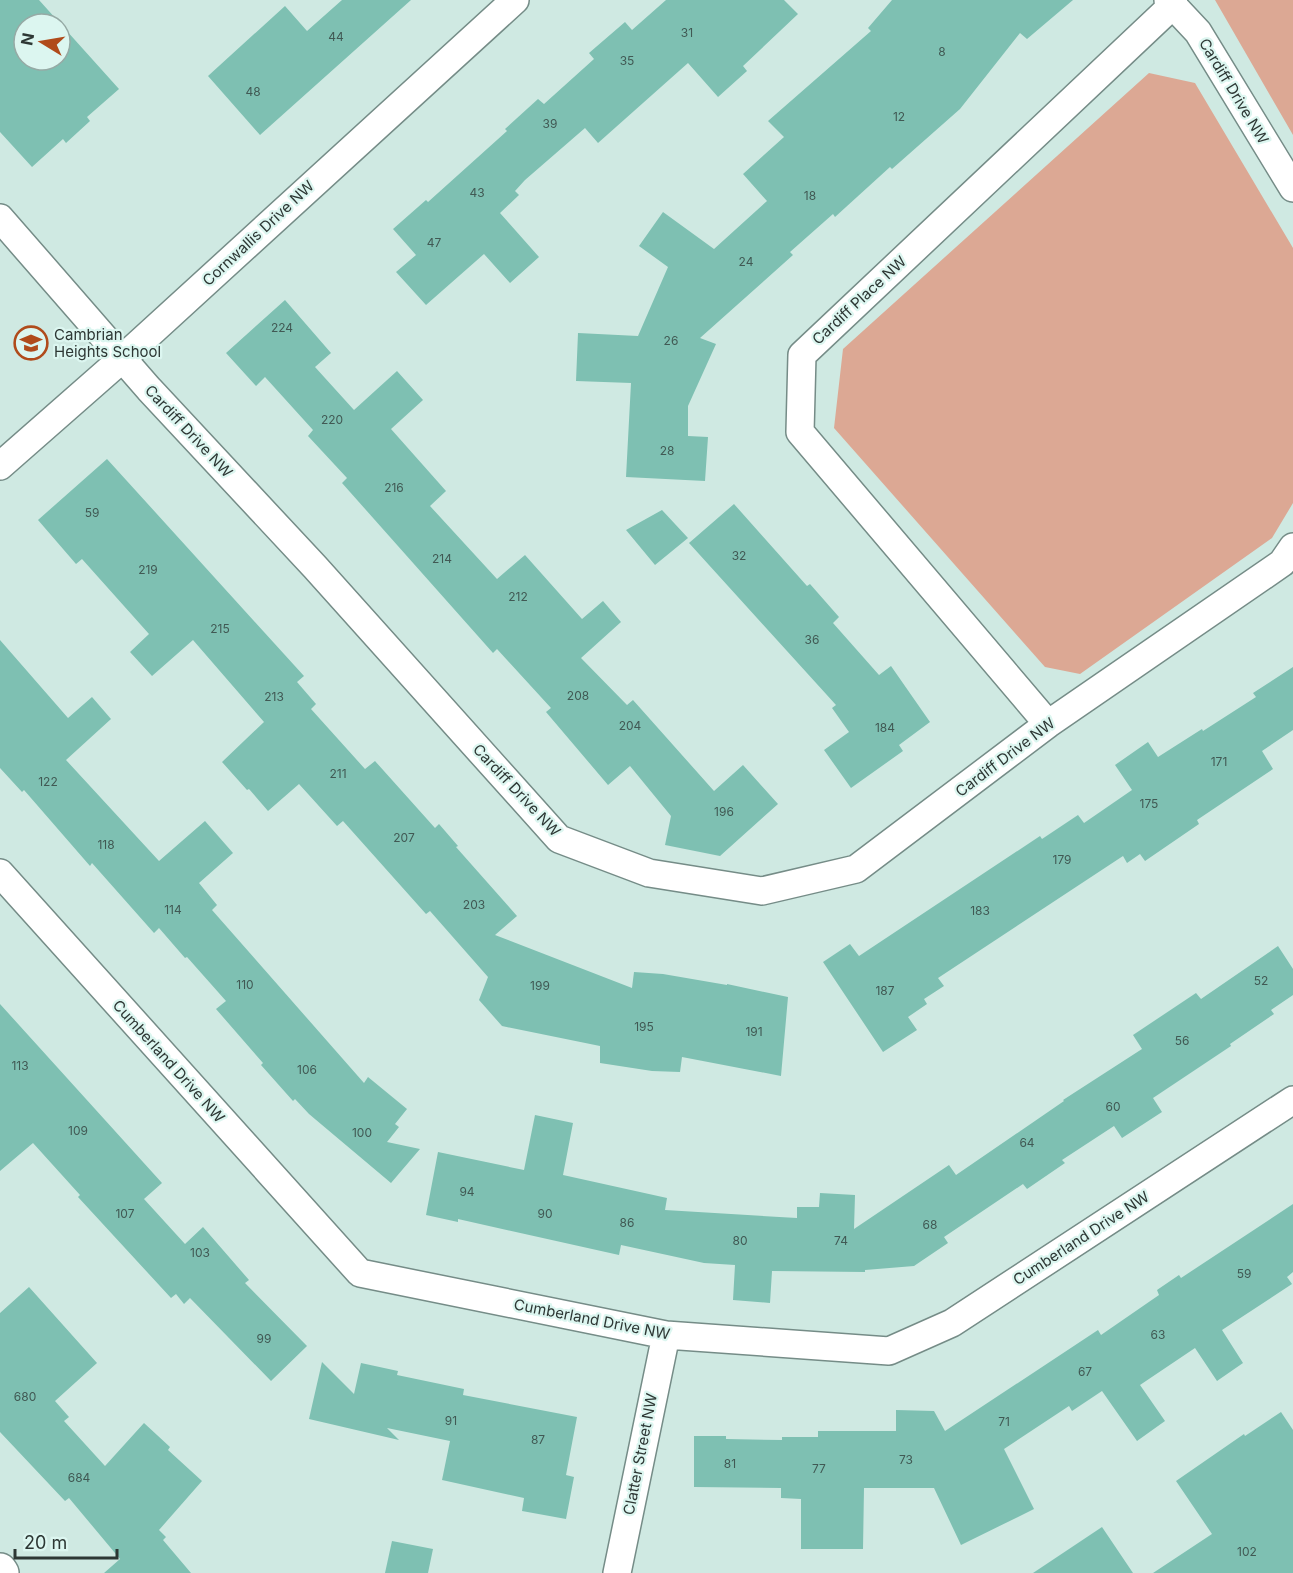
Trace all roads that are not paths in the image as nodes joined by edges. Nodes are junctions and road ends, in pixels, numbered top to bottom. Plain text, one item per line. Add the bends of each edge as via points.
1 (515, 0) edge
2 (1171, 2) edge
3 (1293, 188) edge
4 (0, 218) edge
5 (123, 358) junction
6 (0, 466) edge
7 (1293, 547) edge
8 (1048, 724) junction
9 (0, 873) edge
10 (1293, 1100) edge
11 (666, 1335) junction
12 (617, 1573) edge

1 - 5 street, Cornwallis Drive NW
2 - 3 street, Cardiff Drive NW via 1198,32
2 - 8 street, Cardiff Place NW via 802,355 800,432
4 - 5 street, Cardiff Drive NW
5 - 6 street, Cornwallis Drive NW
5 - 8 street, Cardiff Drive NW via 559,838 649,873 762,891 804,882 856,869
7 - 8 street, Cardiff Drive NW via 1282,563
9 - 11 street, Cumberland Drive NW via 360,1273
10 - 11 street, Cumberland Drive NW via 952,1323 889,1351
11 - 12 street, Clatter Street NW

